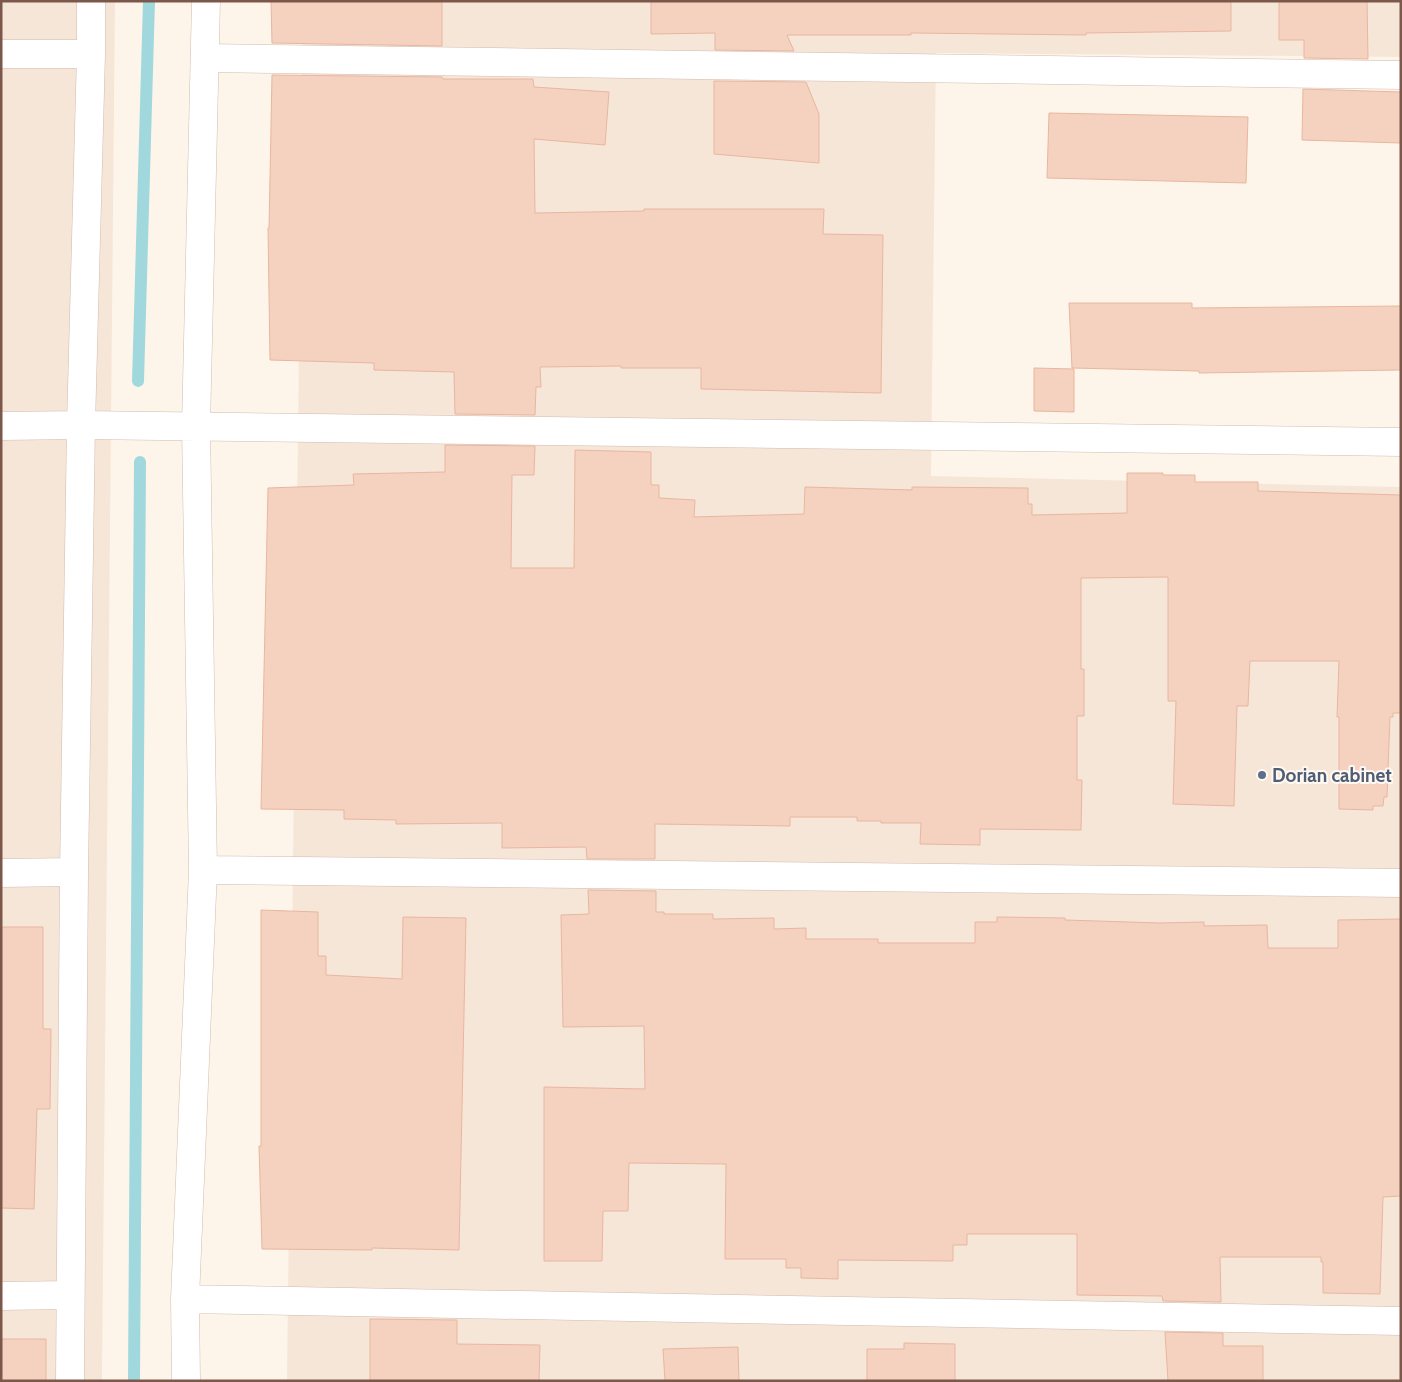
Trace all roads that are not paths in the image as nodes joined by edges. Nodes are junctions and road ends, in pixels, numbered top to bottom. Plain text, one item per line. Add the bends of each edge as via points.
1 (92, 1) edge
2 (206, 1) edge
3 (1, 54) edge
4 (92, 54) junction
5 (205, 58) junction
6 (1401, 75) edge
7 (81, 424) junction
8 (1, 426) edge
9 (196, 426) junction
10 (1401, 442) edge
11 (203, 870) junction
12 (74, 872) junction
13 (1, 873) edge
14 (1401, 883) edge
15 (70, 1295) junction
16 (1, 1296) edge
17 (185, 1299) junction
18 (1401, 1321) edge
19 (70, 1381) edge
20 (186, 1381) edge

1 - 4 street
2 - 5 street
3 - 4 street
4 - 7 street
5 - 6 street
5 - 9 street
7 - 8 street
7 - 9 street
7 - 12 street
9 - 10 street
9 - 11 street
11 - 14 street
11 - 17 street
12 - 13 street
12 - 15 street
15 - 16 street
15 - 19 street
17 - 18 street
17 - 20 street

